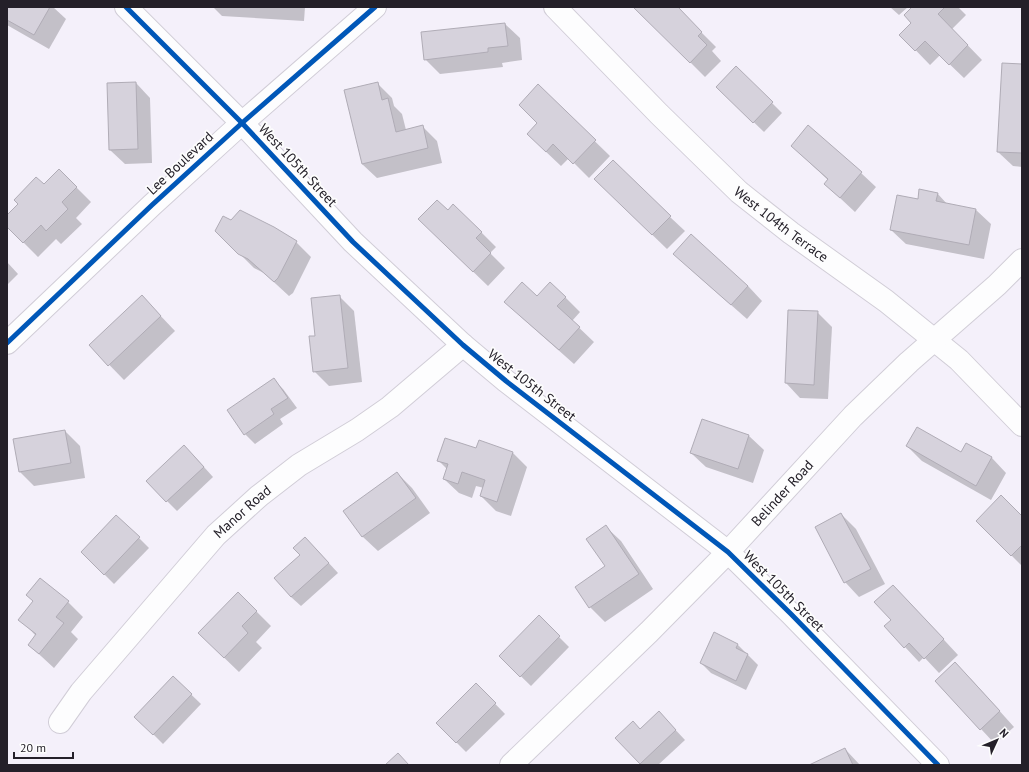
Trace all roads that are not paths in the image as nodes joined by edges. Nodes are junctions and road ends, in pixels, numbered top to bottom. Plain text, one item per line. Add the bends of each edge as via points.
1 (126, 7) edge
2 (375, 7) edge
3 (556, 7) edge
4 (242, 123) junction
5 (1022, 260) edge
6 (935, 340) junction
7 (7, 343) edge
8 (463, 344) junction
9 (1022, 425) edge
10 (728, 552) junction
11 (60, 722) dead end
12 (511, 765) edge
13 (938, 765) edge

1 - 4 street, West 105th Street
2 - 4 street, Lee Boulevard
3 - 6 street, West 104th Terrace via 659,114 739,192
4 - 7 street, Lee Boulevard
4 - 8 street, West 105th Street via 354,242
5 - 6 street, Belinder Road
6 - 9 street, West 104th Terrace via 959,360
6 - 10 street, Belinder Road via 853,416
8 - 10 street, West 105th Street via 506,381
8 - 11 street, Manor Road via 390,408 299,465 259,496 216,535 81,692
10 - 12 street, Belinder Road
10 - 13 street, West 105th Street

